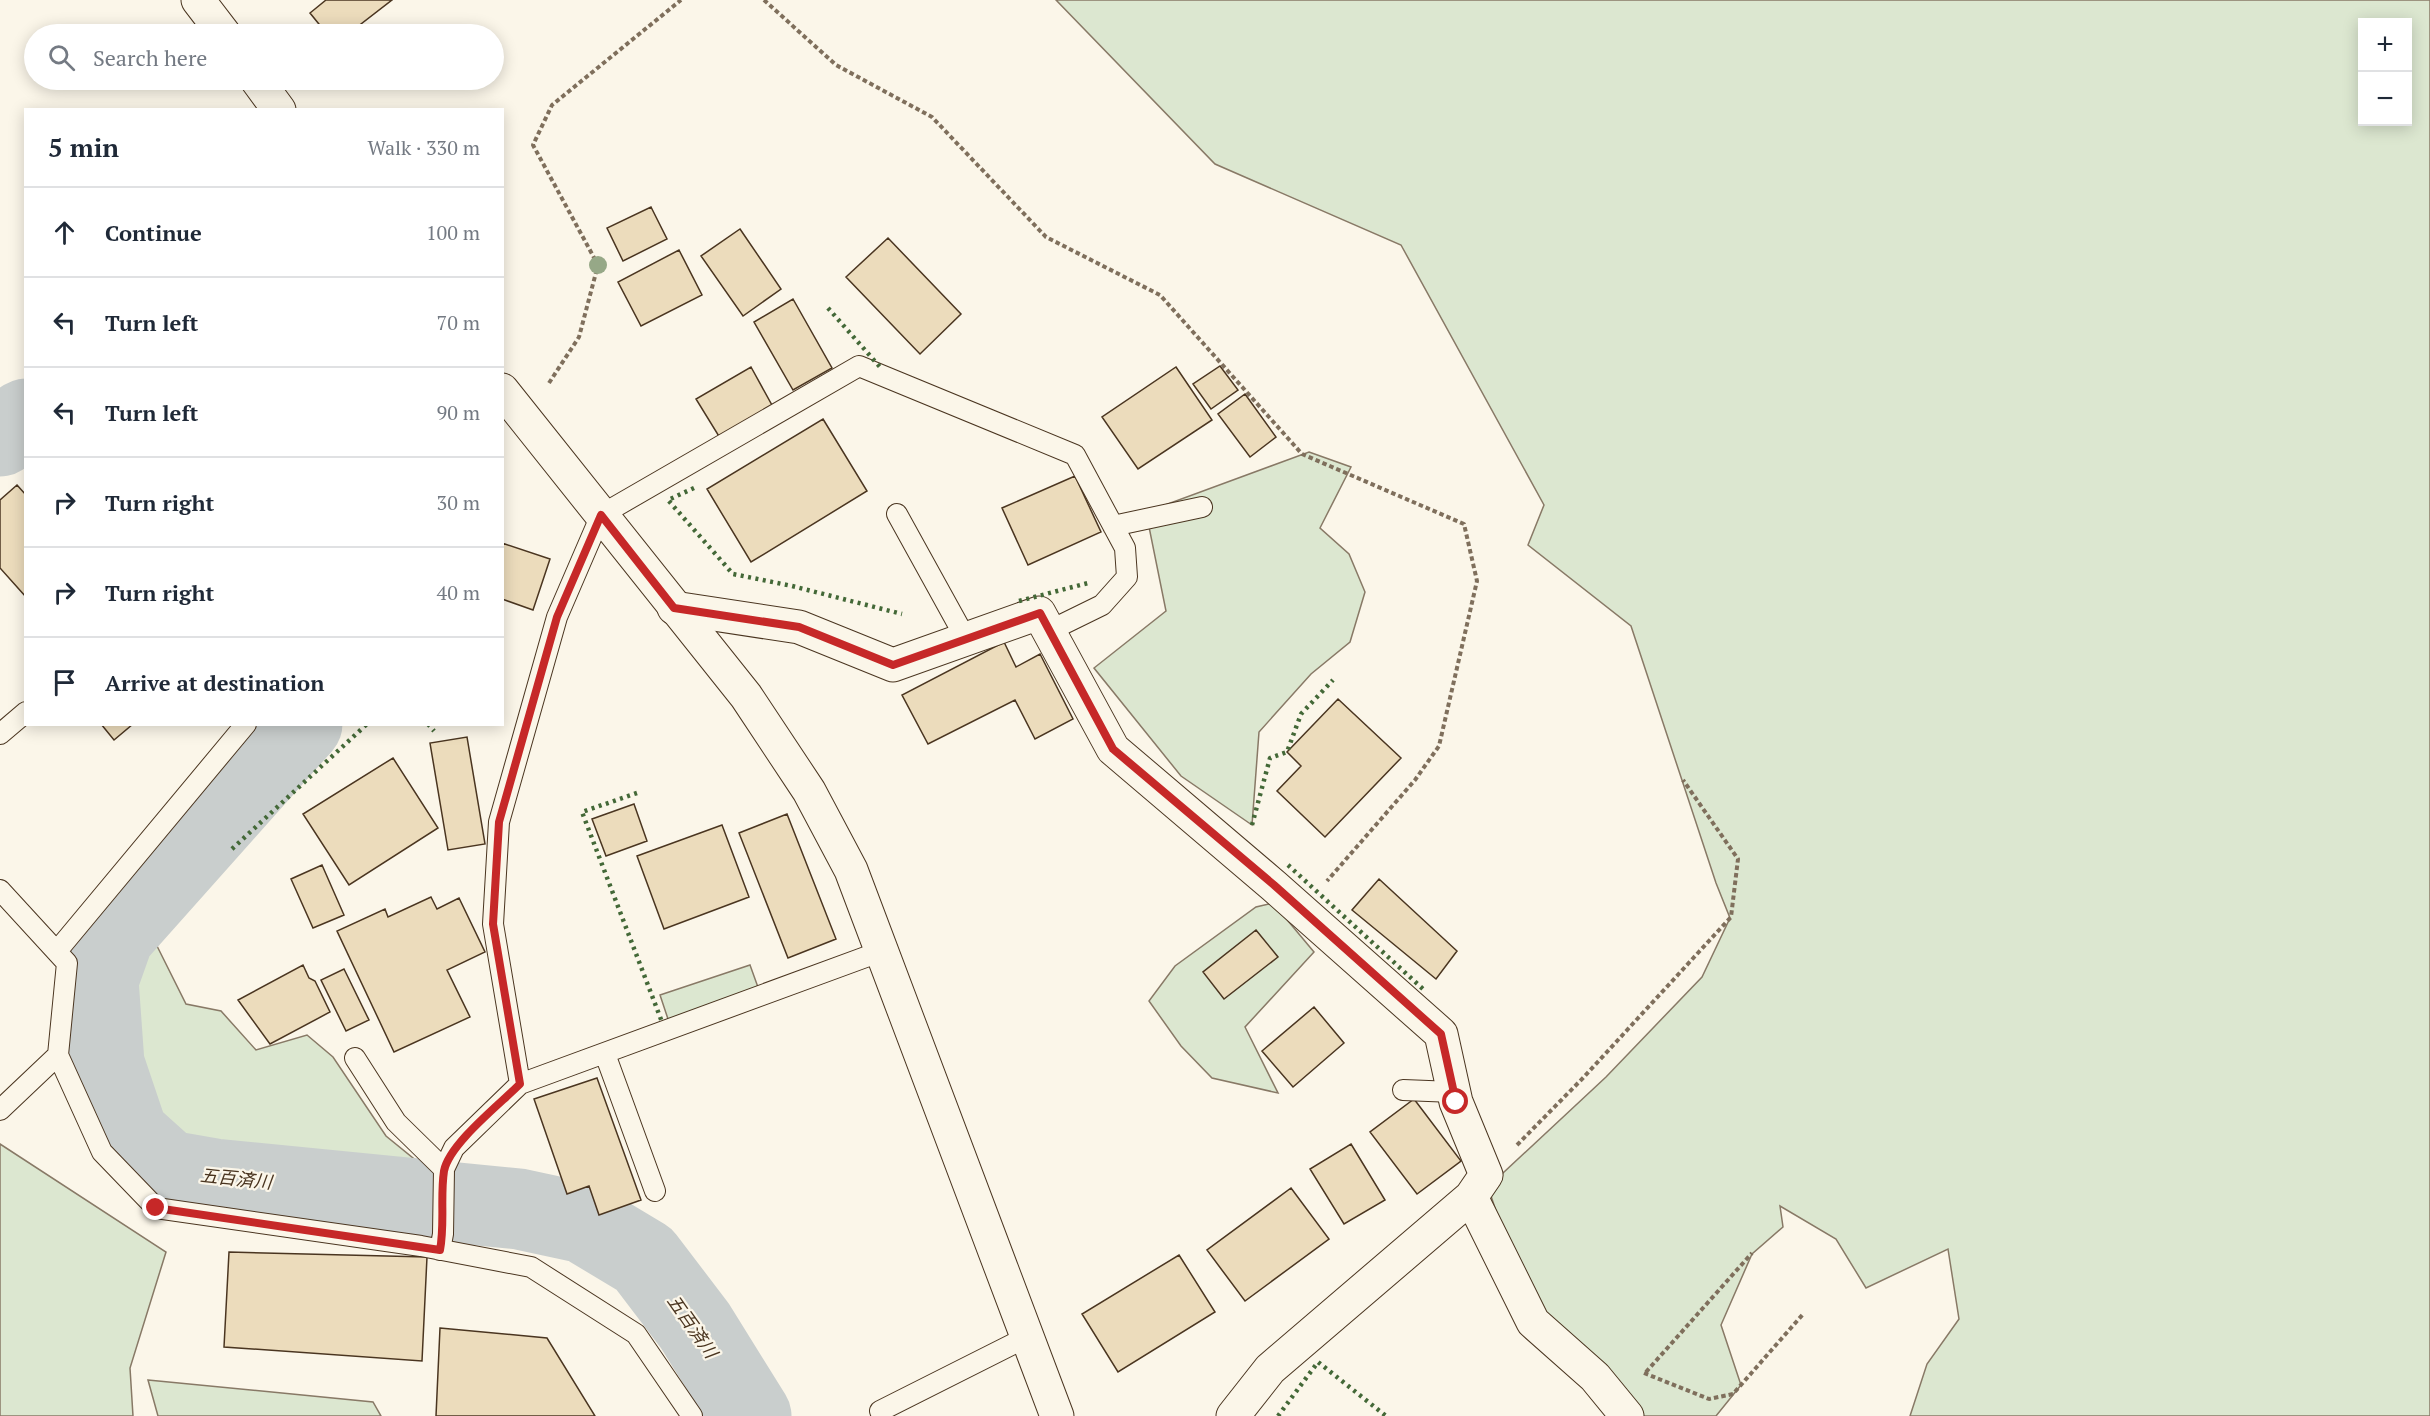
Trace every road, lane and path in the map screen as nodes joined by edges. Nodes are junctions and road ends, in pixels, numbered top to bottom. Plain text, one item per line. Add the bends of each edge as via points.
1 (198, 0) edge
2 (681, 0) edge
3 (764, 0) edge
4 (216, 24) edge
5 (264, 90) edge
6 (278, 108) edge
7 (504, 392) edge
8 (526, 420) junction
9 (1202, 507) dead end
10 (897, 514) dead end
11 (601, 515) junction
12 (1113, 526) junction
13 (674, 608) junction
14 (1049, 631) junction
15 (966, 639) junction
16 (24, 714) edge
17 (244, 726) edge
18 (0, 734) edge
19 (1683, 780) dead end
20 (0, 890) edge
21 (1302, 910) junction
22 (57, 951) junction
23 (882, 951) junction
24 (58, 1054) junction
25 (605, 1054) junction
26 (355, 1058) dead end
27 (520, 1084) junction
28 (1403, 1090) dead end
29 (1454, 1092) junction
30 (0, 1110) edge
31 (444, 1169) junction
32 (1479, 1186) junction
33 (655, 1191) dead end
34 (442, 1242) junction
35 (1752, 1254) dead end
36 (1804, 1313) dead end
37 (1027, 1336) junction
38 (1646, 1372) junction
39 (1621, 1408) edge
40 (880, 1411) dead end
41 (692, 1416) edge
42 (1057, 1416) edge
43 (1233, 1416) edge

1 - 4 street
2 - 8 path via 552,105 533,145 598,265 579,337
3 - 21 path via 836,65 932,117 1046,237 1160,295 1302,454 1464,524 1477,581 1439,746 1415,780
5 - 6 street
7 - 8 street
8 - 11 street
9 - 12 lane
10 - 15 lane
11 - 12 lane via 859,366 1075,455
11 - 13 street
11 - 27 lane via 557,617 499,822 493,924
12 - 14 lane via 1125,548 1126,577 1102,605
13 - 15 street via 799,627 893,665
13 - 23 street via 746,696 809,790 851,870
14 - 15 street via 1040,613
14 - 21 street via 1113,749
16 - 18 lane
17 - 22 lane
19 - 32 path via 1738,859 1731,917
20 - 22 lane
21 - 29 street via 1441,1034
22 - 24 lane via 67,963
23 - 25 lane
23 - 37 street
24 - 30 lane
24 - 34 lane via 102,1152 156,1208
25 - 27 lane
25 - 33 lane
26 - 31 lane via 396,1122
27 - 31 lane via 454,1148
28 - 29 lane
29 - 32 street
31 - 34 lane
32 - 39 street via 1533,1322 1595,1377
32 - 43 street via 1270,1369
34 - 41 lane via 531,1267 636,1334
35 - 38 path
36 - 38 path via 1733,1394 1709,1399
37 - 40 lane
37 - 42 street
38 - 39 path

